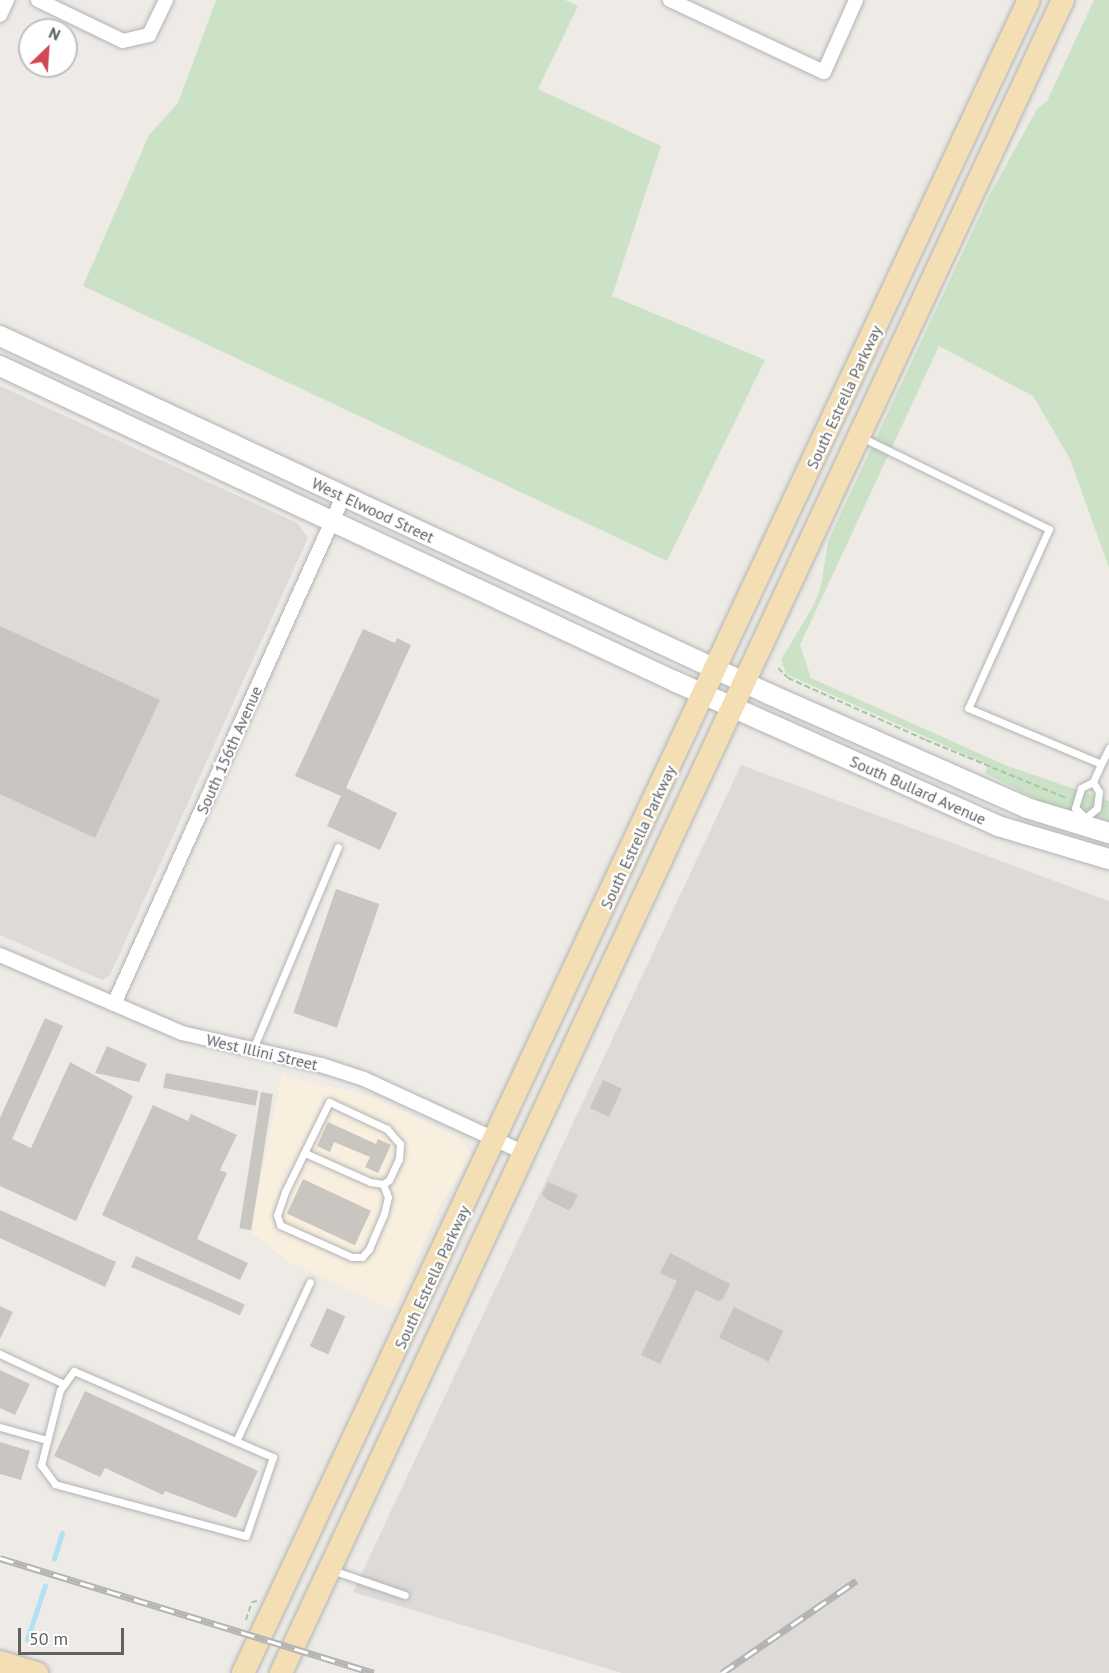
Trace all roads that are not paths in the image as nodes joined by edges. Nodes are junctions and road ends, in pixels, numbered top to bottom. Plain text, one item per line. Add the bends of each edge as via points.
1 (7, 0) edge
2 (38, 0) edge
3 (166, 0) edge
4 (670, 0) edge
5 (856, 0) edge
6 (1029, 0) edge
7 (1064, 0) edge
8 (0, 15) edge
9 (0, 336) edge
10 (0, 366) edge
11 (861, 437) junction
12 (343, 497) junction
13 (333, 520) junction
14 (717, 669) junction
15 (746, 683) junction
16 (705, 695) junction
17 (733, 707) junction
18 (1109, 748) edge
19 (1101, 764) junction
20 (1094, 782) junction
21 (1083, 821) junction
22 (1109, 833) edge
23 (338, 847) dead end
24 (1109, 859) edge
25 (0, 955) edge
26 (114, 1004) junction
27 (253, 1049) junction
28 (496, 1140) junction
29 (523, 1152) junction
30 (305, 1153) junction
31 (383, 1184) junction
32 (310, 1282) dead end
33 (0, 1354) edge
34 (64, 1384) junction
35 (0, 1426) edge
36 (237, 1439) junction
37 (47, 1440) junction
38 (330, 1569) junction
39 (405, 1595) dead end
40 (0, 1662) edge
41 (37, 1673) edge
42 (243, 1673) edge
43 (281, 1673) edge

1 - 8 street
2 - 3 street via 123,41 150,35
4 - 5 street via 824,72
6 - 14 main road, South Estrella Parkway
7 - 11 main road, South Estrella Parkway
9 - 12 main road, West Elwood Street
10 - 13 main road, West Elwood Street
11 - 15 main road, South Estrella Parkway
11 - 19 lane via 1048,529 968,708
12 - 13 street, South 156th Avenue
12 - 14 main road, West Elwood Street
13 - 16 main road, West Elwood Street
13 - 26 street, South 156th Avenue
14 - 15 main road, West Elwood Street
14 - 16 main road, South Estrella Parkway
15 - 17 main road, South Estrella Parkway
15 - 21 main road, South Bullard Avenue via 997,796
16 - 17 main road, West Elwood Street
16 - 28 main road, South Estrella Parkway
17 - 24 main road, South Bullard Avenue via 998,826
17 - 29 main road, South Estrella Parkway
18 - 19 lane
19 - 20 lane
20 - 21 lane via 1099,792 1097,808
20 - 21 lane via 1081,788 1075,808
21 - 22 main road, South Bullard Avenue
23 - 27 lane
25 - 26 street, West Illini Street
26 - 27 street, West Illini Street via 182,1033
27 - 28 street, West Illini Street via 364,1079
28 - 29 street, West Illini Street
28 - 42 main road, South Estrella Parkway
29 - 38 main road, South Estrella Parkway
30 - 31 lane
30 - 31 lane via 329,1102 397,1138 402,1149 399,1159
30 - 31 lane via 277,1215 280,1225 352,1257 362,1257 369,1249 384,1214 388,1197
32 - 36 lane
33 - 34 lane
34 - 36 lane via 74,1371
34 - 37 lane
35 - 37 lane
36 - 37 lane via 273,1457 246,1536 55,1484 40,1465
38 - 39 lane
38 - 43 main road, South Estrella Parkway
40 - 41 main road

